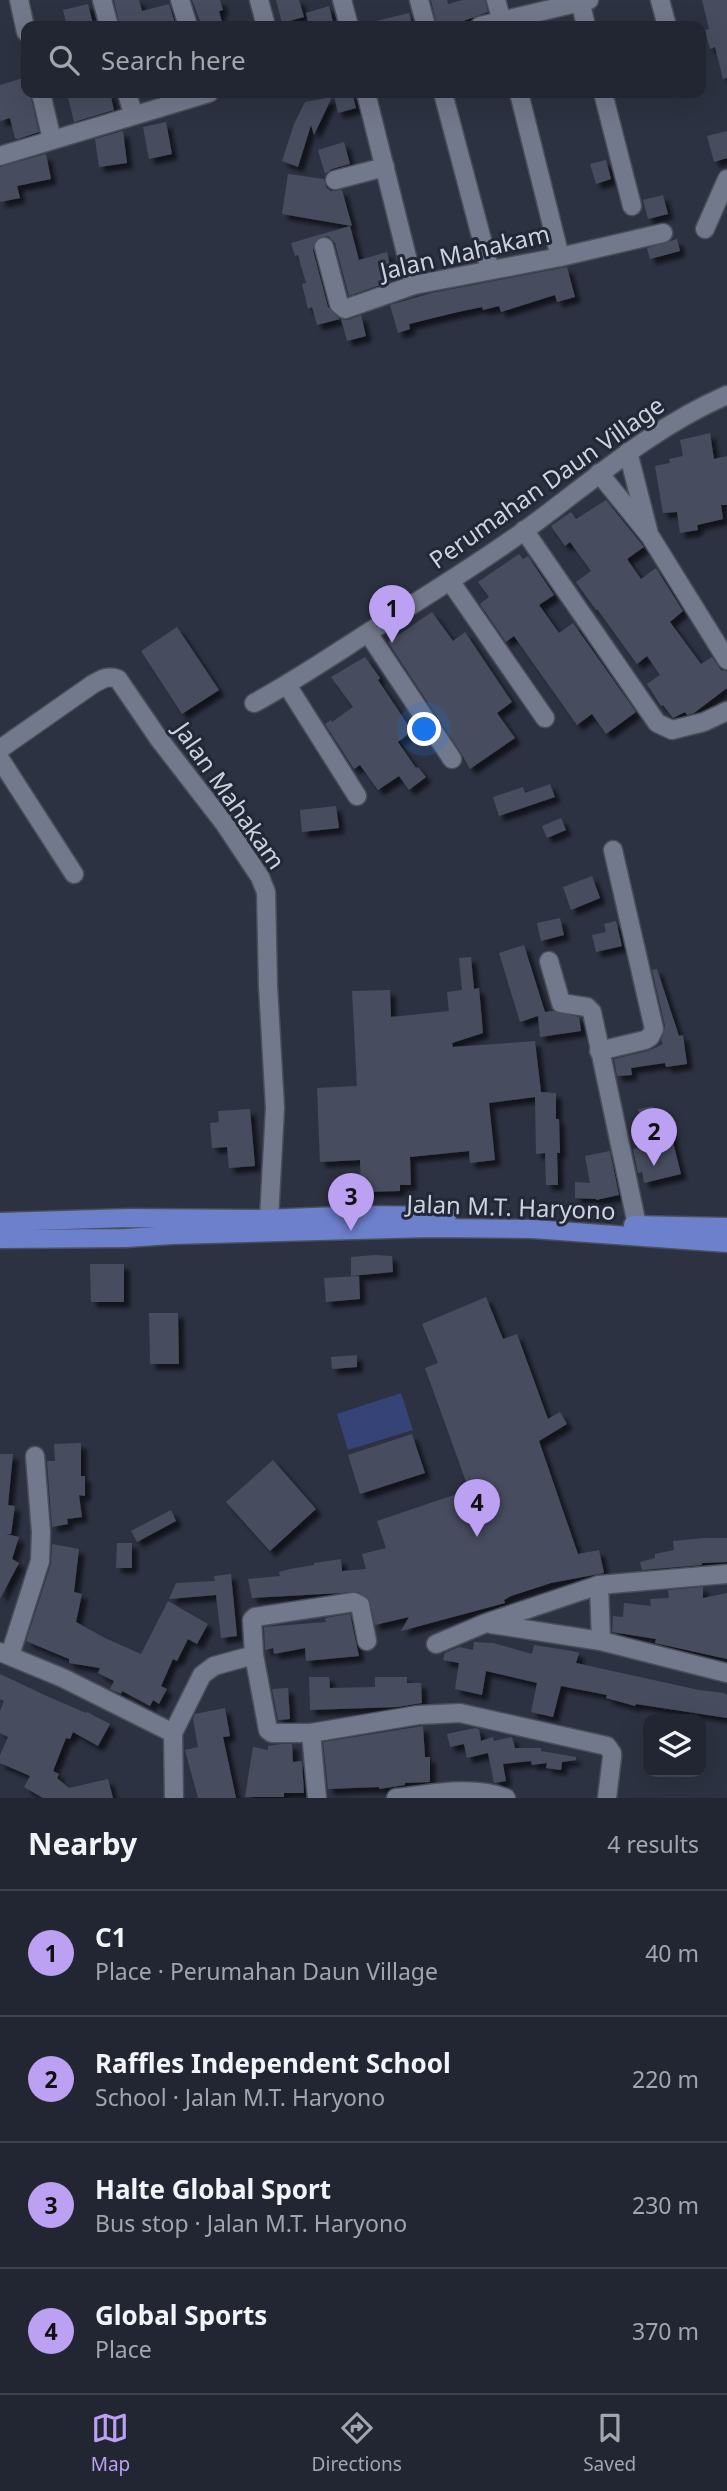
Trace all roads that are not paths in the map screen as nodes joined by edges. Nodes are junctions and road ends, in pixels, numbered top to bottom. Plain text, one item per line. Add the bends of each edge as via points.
1 (19, 0) edge
2 (102, 0) edge
3 (180, 0) edge
4 (259, 0) edge
5 (342, 0) edge
6 (419, 0) edge
7 (496, 0) edge
8 (660, 0) edge
9 (583, 1) edge
10 (24, 21) edge
11 (108, 21) edge
12 (186, 21) edge
13 (265, 21) edge
14 (348, 21) edge
15 (425, 21) edge
16 (501, 21) edge
17 (513, 21) edge
18 (585, 21) edge
19 (666, 21) edge
20 (42, 98) edge
21 (128, 98) edge
22 (190, 98) edge
23 (367, 98) edge
24 (444, 98) edge
25 (520, 98) edge
26 (605, 98) edge
27 (133, 114) junction
28 (52, 140) junction
29 (0, 156) edge
30 (385, 167) junction
31 (727, 179) edge
32 (335, 180) dead end
33 (632, 206) dead end
34 (705, 229) dead end
35 (663, 233) dead end
36 (324, 247) dead end
37 (560, 257) junction
38 (490, 270) junction
39 (414, 285) junction
40 (727, 395) edge
41 (628, 452) junction
42 (598, 473) junction
43 (524, 530) junction
44 (650, 536) junction
45 (450, 581) junction
46 (368, 633) junction
47 (727, 660) edge
48 (287, 685) junction
49 (254, 703) dead end
50 (727, 711) edge
51 (545, 719) dead end
52 (0, 749) edge
53 (0, 759) edge
54 (452, 759) dead end
55 (357, 796) dead end
56 (612, 850) dead end
57 (74, 874) dead end
58 (549, 961) dead end
59 (599, 1051) junction
60 (269, 1219) junction
61 (0, 1222) edge
62 (636, 1225) junction
63 (248, 1226) junction
64 (727, 1227) edge
65 (0, 1239) edge
66 (727, 1243) edge
67 (35, 1456) dead end
68 (727, 1574) edge
69 (599, 1585) junction
70 (486, 1623) junction
71 (367, 1641) dead end
72 (601, 1641) junction
73 (436, 1644) dead end
74 (5, 1654) edge
75 (254, 1655) junction
76 (727, 1673) edge
77 (173, 1733) junction
78 (311, 1733) junction
79 (171, 1797) edge
80 (317, 1798) edge
81 (396, 1798) edge
82 (506, 1798) edge
83 (607, 1798) edge

1 - 10 street
2 - 11 street
3 - 12 street
4 - 13 street
5 - 14 street
6 - 15 street
7 - 16 street
8 - 19 street
9 - 17 street
9 - 18 street
20 - 28 street
21 - 27 street
22 - 27 street
23 - 30 street
24 - 38 street
25 - 37 street
26 - 33 street
27 - 28 street
28 - 29 street
30 - 32 street
30 - 39 street
31 - 34 street
35 - 37 street, Jalan Mahakam
36 - 39 street, Jalan Mahakam via 339,304 345,309
37 - 38 street, Jalan Mahakam
38 - 39 street, Jalan Mahakam
40 - 41 street, Perumahan Daun Village via 695,409
41 - 42 street, Perumahan Daun Village
41 - 44 street
42 - 43 street, Perumahan Daun Village
42 - 44 street
43 - 45 street, Perumahan Daun Village
43 - 50 street via 657,723 672,730
44 - 47 street
45 - 46 street, Perumahan Daun Village
45 - 51 street
46 - 48 street, Perumahan Daun Village
46 - 54 street
48 - 49 street, Perumahan Daun Village
48 - 55 street
52 - 60 street, Jalan Mahakam via 93,684 104,678 118,679 260,877 266,892 275,1108
53 - 57 street
56 - 59 street via 654,1029 645,1040
58 - 59 street via 561,1003 592,1012
59 - 62 street
60 - 62 main road, Jalan M.T. Haryono via 501,1217
60 - 63 main road, Jalan M.T. Haryono
61 - 63 main road, Jalan M.T. Haryono via 129,1218
62 - 64 main road, Jalan M.T. Haryono
63 - 65 main road, Jalan M.T. Haryono via 126,1238
63 - 66 main road, Jalan M.T. Haryono via 532,1229
67 - 74 street via 40,1561
68 - 69 street
69 - 70 street
69 - 72 street
70 - 72 street
70 - 73 street
71 - 75 street via 360,1605 349,1603 259,1615 252,1620
72 - 76 street
74 - 77 street
75 - 77 street via 207,1670
75 - 78 street via 268,1730
77 - 79 street
78 - 80 street
78 - 83 street via 418,1715 460,1713 607,1746 612,1753
81 - 82 street via 458,1791

